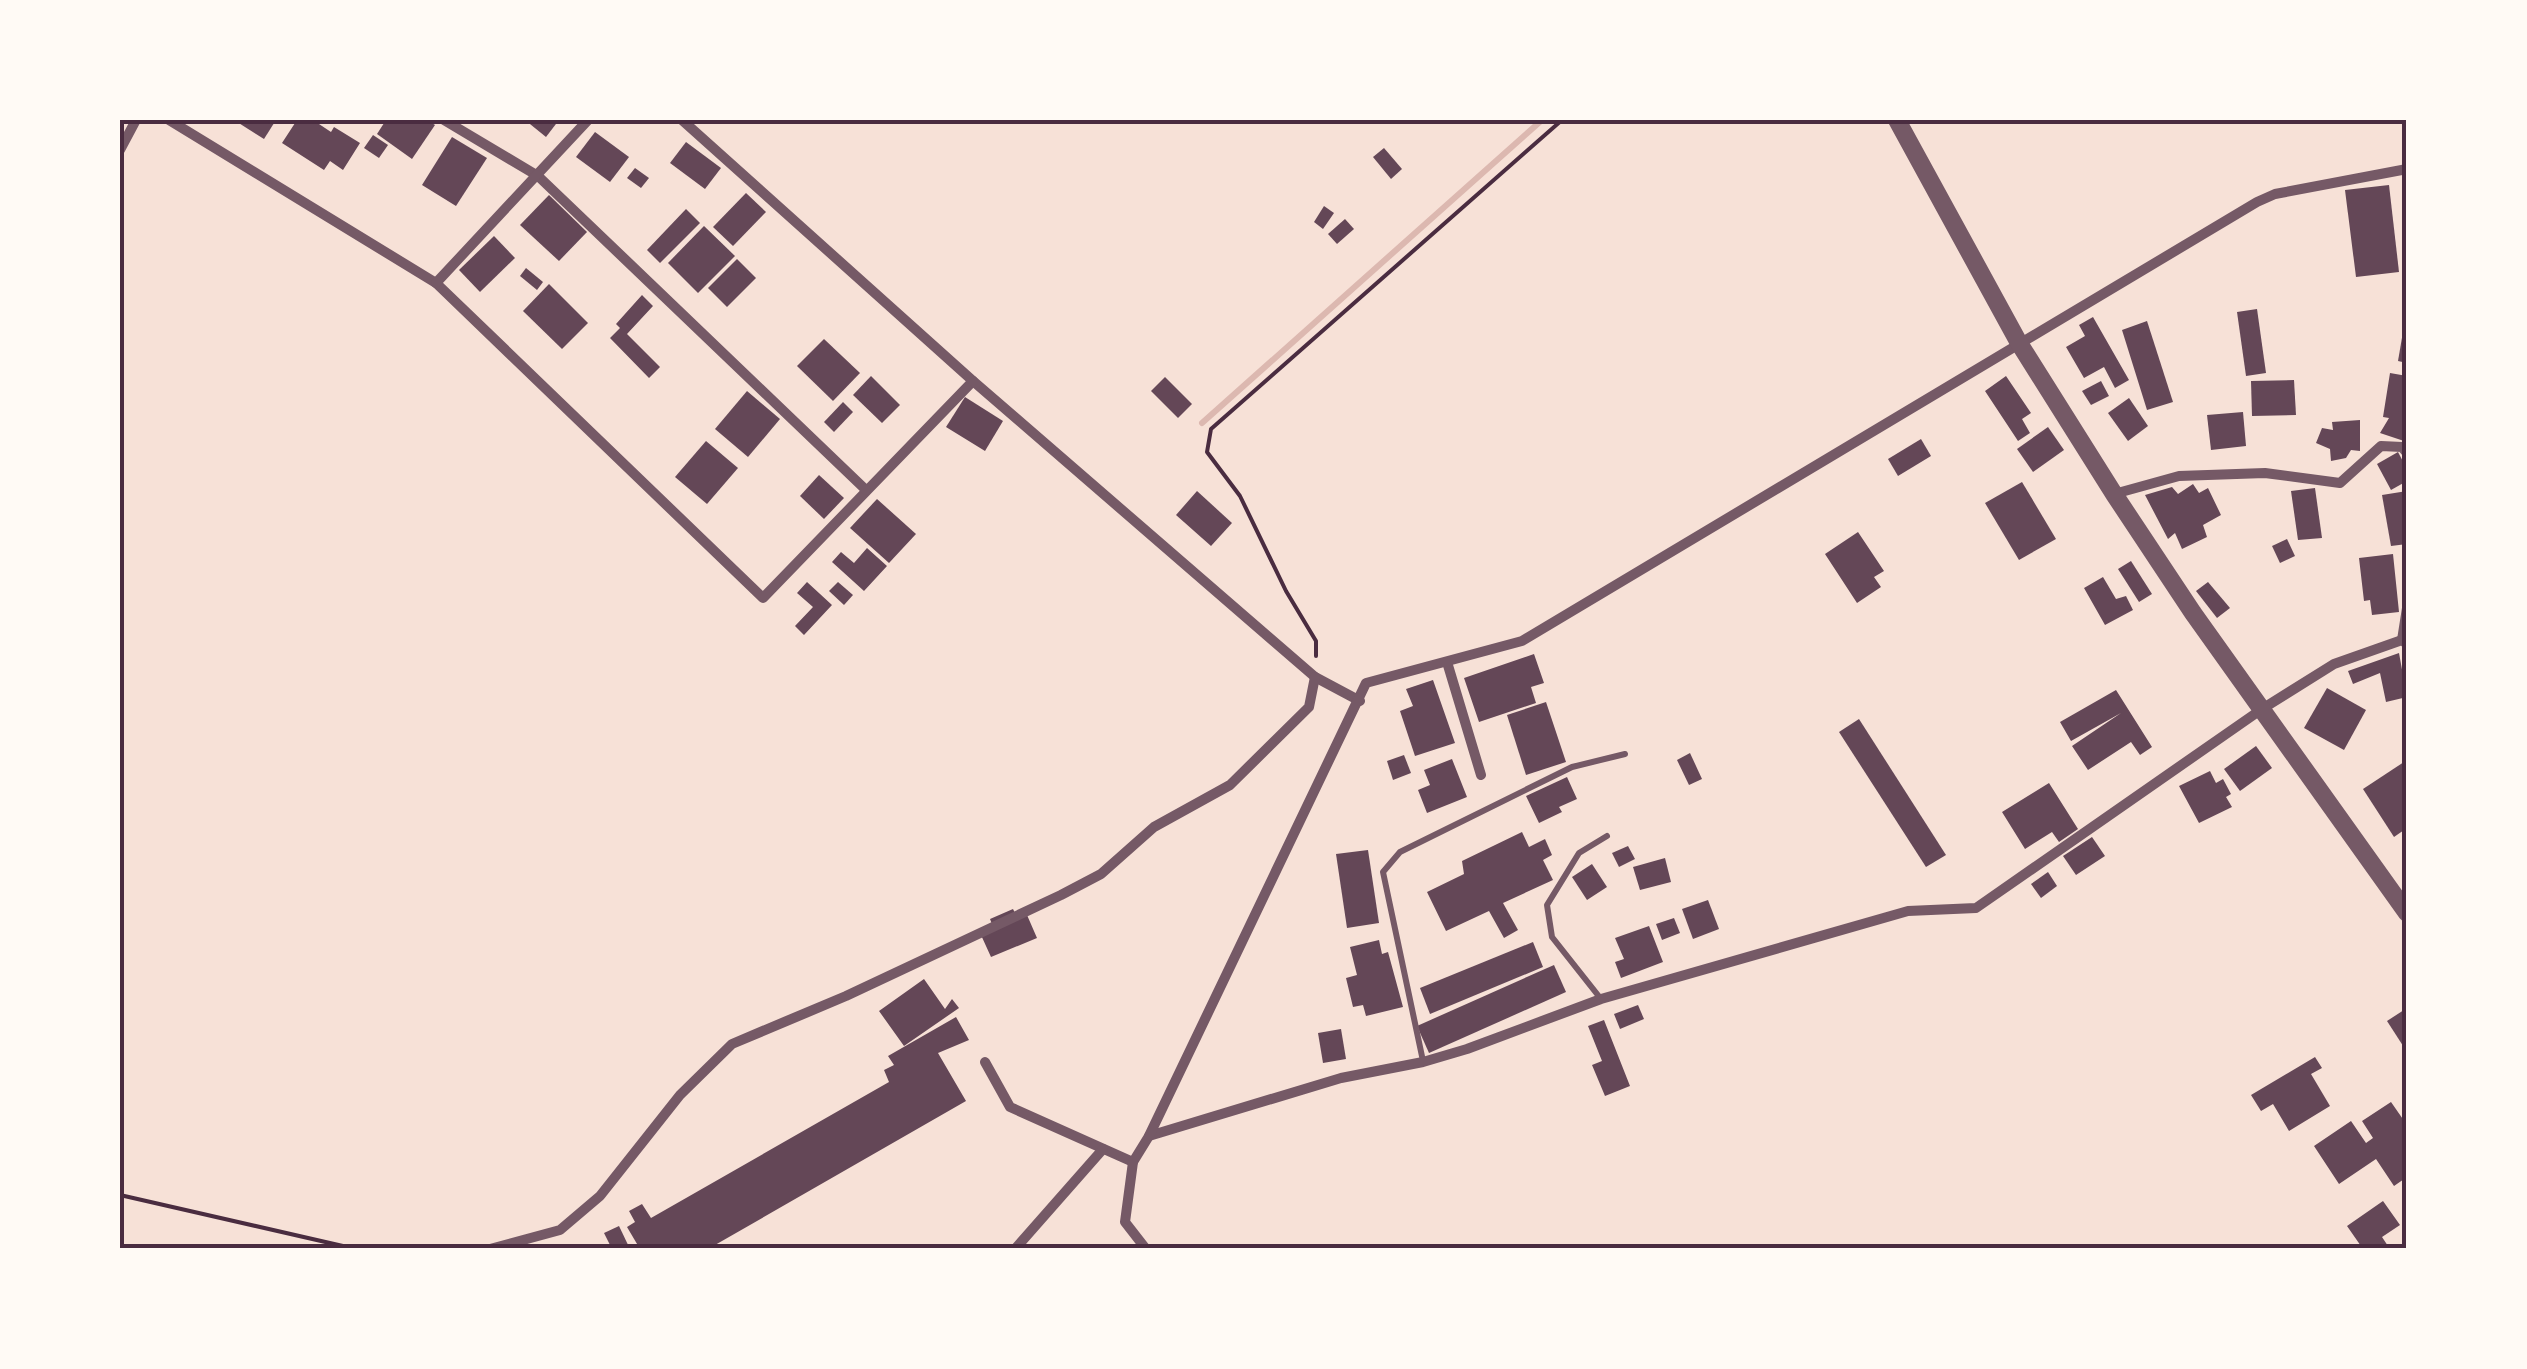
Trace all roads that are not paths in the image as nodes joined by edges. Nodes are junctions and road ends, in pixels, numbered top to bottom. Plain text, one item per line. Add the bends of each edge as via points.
1 (136, 120) edge
2 (169, 120) edge
3 (444, 120) edge
4 (588, 120) edge
5 (682, 120) edge
6 (1897, 120) edge
7 (120, 150) edge
8 (2407, 170) edge
9 (538, 176) junction
10 (436, 283) junction
11 (2020, 343) junction
12 (973, 382) junction
13 (2407, 453) edge
14 (866, 490) junction
15 (2114, 494) junction
16 (2407, 608) edge
17 (2404, 642) edge
18 (1447, 662) junction
19 (1314, 677) junction
20 (1360, 702) junction
21 (2262, 709) junction
22 (1625, 754) dead end
23 (1481, 775) dead end
24 (1606, 836) dead end
25 (2407, 913) edge
26 (1601, 998) junction
27 (985, 1062) dead end
28 (1423, 1062) junction
29 (1150, 1136) junction
30 (1102, 1149) junction
31 (1133, 1162) junction
32 (490, 1249) edge
33 (1015, 1249) edge
34 (1146, 1249) edge

1 - 7 street
2 - 10 street
3 - 9 street
4 - 9 street
5 - 12 street
6 - 11 street
8 - 11 street via 2257,202
9 - 10 street
9 - 14 street
10 - 14 street via 763,598
11 - 15 street
11 - 18 street via 1522,641
12 - 14 street
12 - 19 street
13 - 15 street via 2381,446 2340,483 2265,473 2179,476
15 - 21 street
16 - 17 street
17 - 21 street via 2334,664
18 - 20 street via 1366,683
18 - 23 street
19 - 20 street
19 - 32 street via 1310,707 1230,785 1154,827 1101,874 1061,896 732,1044 680,1095 600,1196 560,1230
20 - 29 street
21 - 25 street
21 - 26 street via 1976,908 1908,911
22 - 28 lane via 1572,766 1400,852 1382,872
24 - 26 lane via 1579,853 1546,905 1552,938
26 - 28 street
27 - 30 street via 1010,1107
28 - 29 street via 1340,1078
29 - 31 street
30 - 31 street
30 - 33 street
31 - 34 street via 1125,1222

